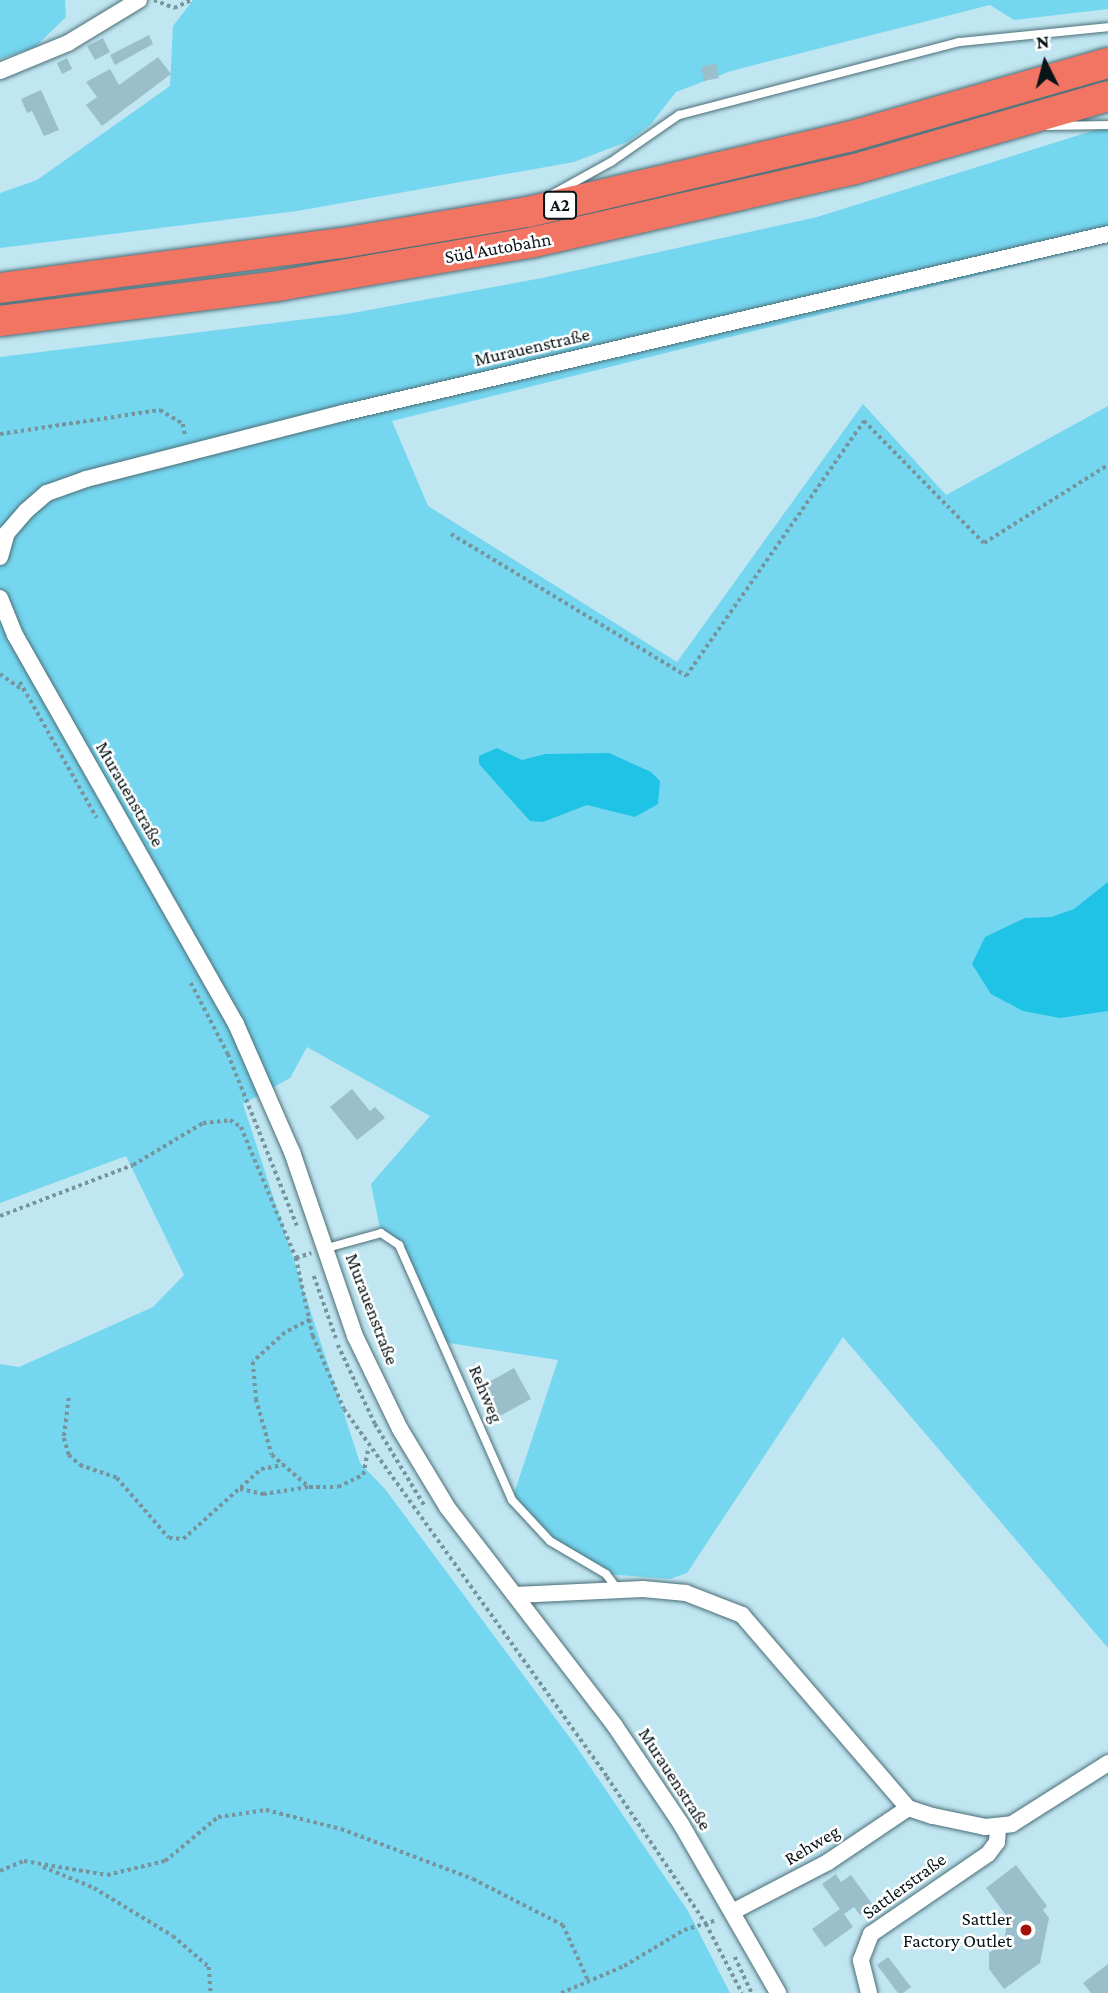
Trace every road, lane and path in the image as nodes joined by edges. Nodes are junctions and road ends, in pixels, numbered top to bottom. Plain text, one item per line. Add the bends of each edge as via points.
1 (139, 0) edge
2 (155, 0) edge
3 (191, 0) edge
4 (1108, 27) edge
5 (1108, 63) edge
6 (0, 71) edge
7 (1108, 96) edge
8 (1108, 125) edge
9 (1014, 126) junction
10 (528, 212) junction
11 (1108, 234) edge
12 (0, 288) edge
13 (0, 321) edge
14 (0, 433) edge
15 (188, 451) junction
16 (1108, 465) edge
17 (451, 534) dead end
18 (0, 556) edge
19 (0, 598) edge
20 (0, 674) edge
21 (99, 821) dead end
22 (185, 971) dead end
23 (0, 1216) edge
24 (298, 1230) dead end
25 (303, 1242) dead end
26 (327, 1248) junction
27 (296, 1258) junction
28 (310, 1320) junction
29 (69, 1398) dead end
30 (368, 1448) junction
31 (284, 1465) junction
32 (309, 1487) junction
33 (240, 1489) junction
34 (618, 1590) junction
35 (515, 1595) junction
36 (1108, 1763) edge
37 (908, 1808) junction
38 (1000, 1826) junction
39 (37, 1864) junction
40 (0, 1871) edge
41 (734, 1911) junction
42 (706, 1924) junction
43 (588, 1980) junction
44 (211, 1993) edge
45 (561, 1993) edge
46 (742, 1993) edge
47 (778, 1993) edge
48 (869, 1993) edge

1 - 6 street via 68,43
2 - 3 path via 174,8
4 - 10 lane via 960,41 679,115
5 - 10 highway, Süd Autobahn / A2 via 848,137
7 - 9 highway, Süd Autobahn / A2
8 - 9 lane
9 - 13 highway, Süd Autobahn / A2 via 687,211 534,243 283,285
10 - 12 highway, Süd Autobahn / A2 via 342,243
11 - 15 street, Murauenstraße
14 - 15 path via 160,410 183,424
15 - 18 street, Murauenstraße via 47,494 7,533
16 - 17 path via 984,543 864,421 686,676
19 - 26 street, Murauenstraße via 22,648 236,1024
20 - 21 path via 25,692
22 - 24 path via 228,1054
23 - 27 path via 133,1165 203,1123 230,1120 242,1127
25 - 27 path via 307,1254
26 - 34 lane, Rehweg via 381,1233 400,1245 512,1500 550,1541 606,1574
26 - 35 street, Murauenstraße via 355,1336 400,1429 447,1507
27 - 28 path
28 - 30 path via 344,1409
28 - 31 path via 285,1333 253,1362 256,1399 272,1455
29 - 33 path via 64,1438 69,1455 80,1465 117,1478 169,1538 183,1539
30 - 32 path via 363,1475 338,1487
30 - 42 path via 607,1777
31 - 32 path
31 - 33 path via 261,1469
32 - 33 path via 262,1494
34 - 35 street
34 - 37 street via 686,1593 742,1615
35 - 41 street, Murauenstraße via 615,1726
36 - 38 street via 1029,1817
37 - 38 street via 949,1821
37 - 41 street, Rehweg via 828,1863
38 - 48 street, Sattlerstraße via 997,1842 988,1854 871,1934 861,1960
39 - 40 path via 24,1861
39 - 43 path via 107,1875 142,1867 165,1861 218,1817 265,1810 341,1829 473,1879 563,1925
39 - 44 path via 93,1888 173,1936 209,1967
41 - 47 street, Murauenstraße
42 - 43 path via 684,1930 624,1966
42 - 46 path
43 - 45 path

